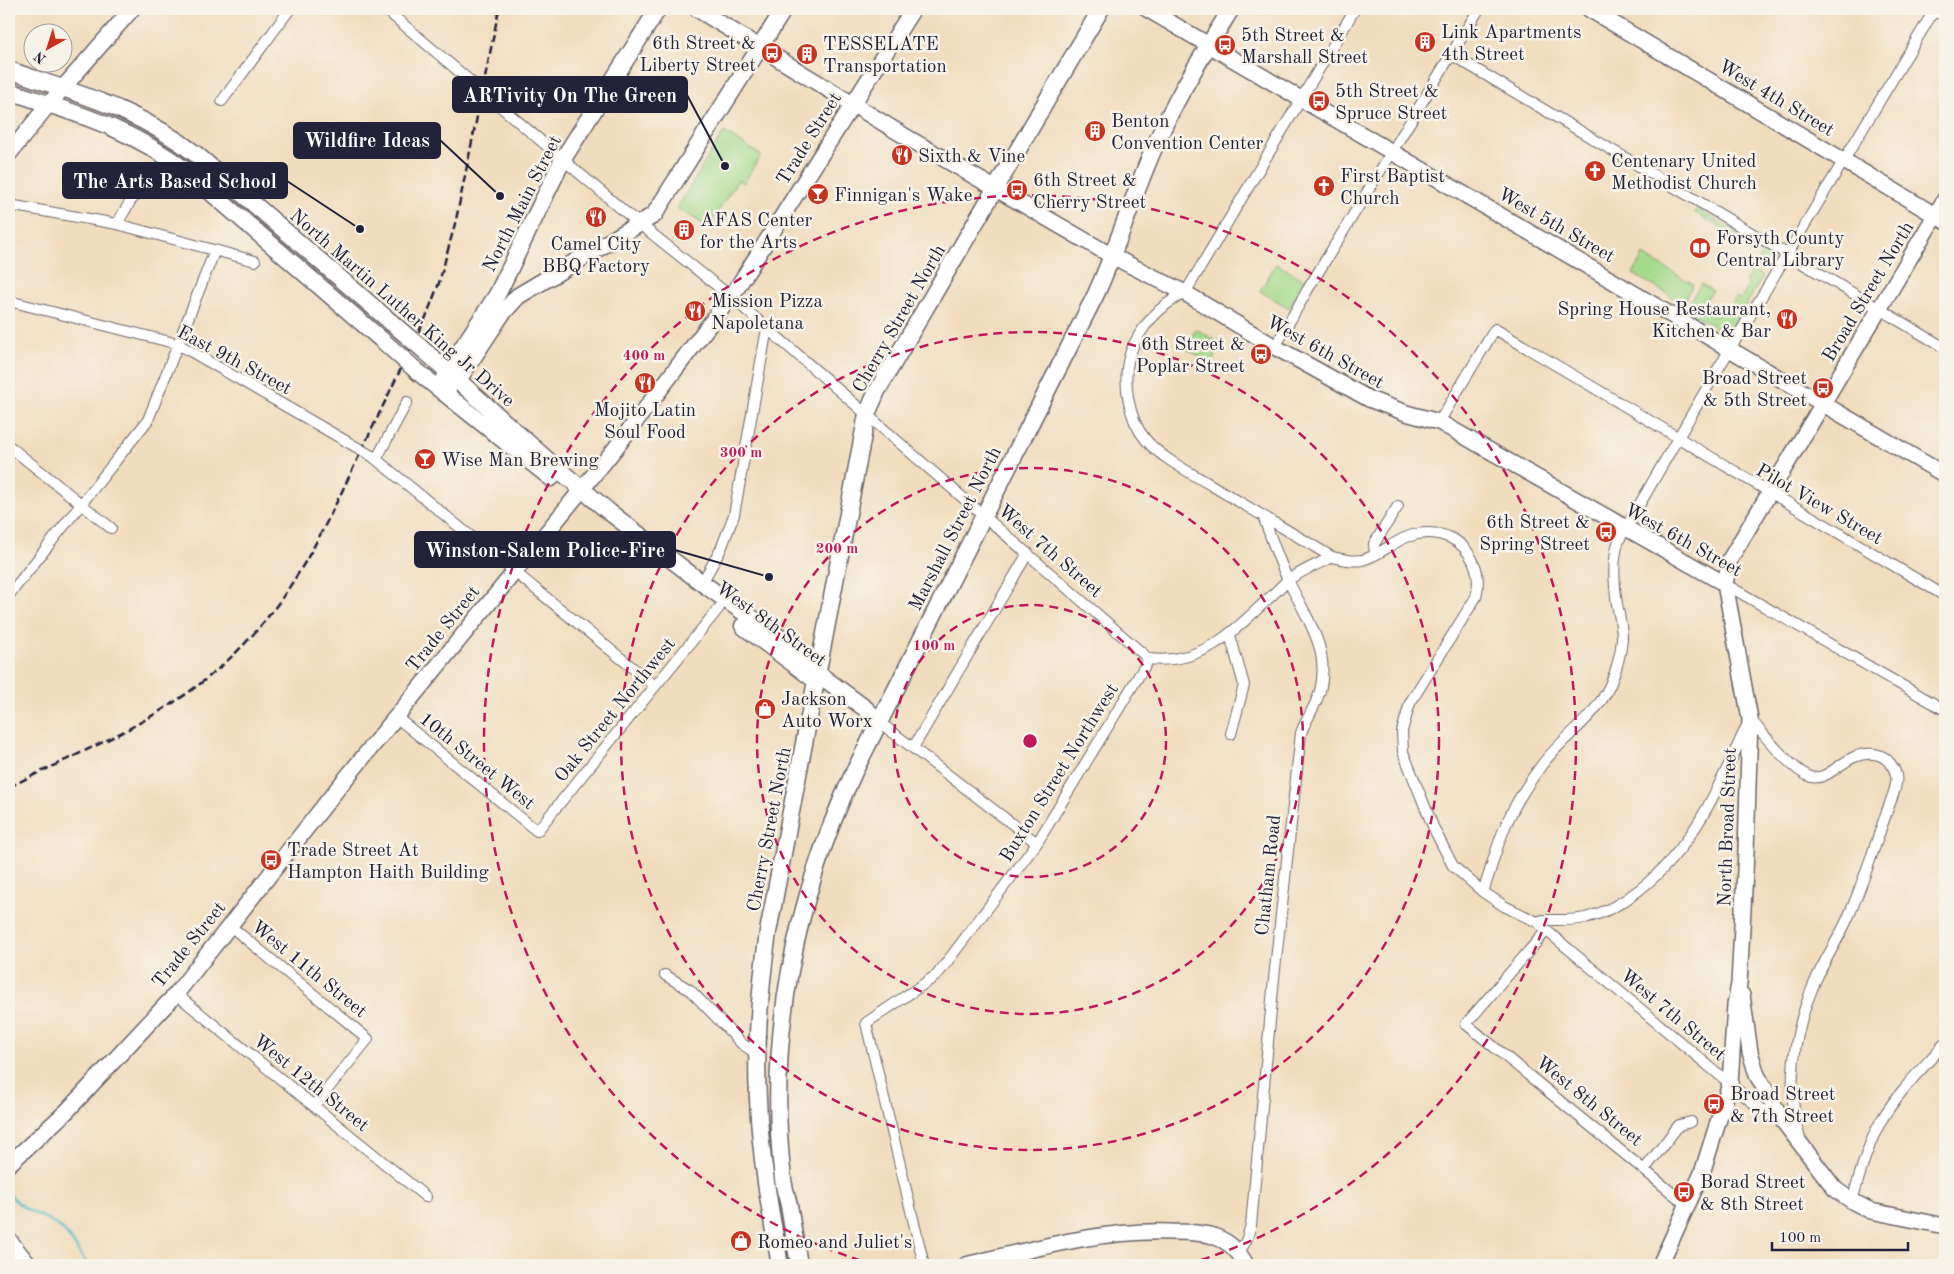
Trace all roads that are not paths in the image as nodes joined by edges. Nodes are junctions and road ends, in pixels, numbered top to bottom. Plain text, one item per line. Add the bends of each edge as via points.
1 (131, 9) edge
2 (290, 9) edge
3 (384, 9) edge
4 (658, 9) edge
5 (697, 9) edge
6 (784, 9) edge
7 (913, 9) edge
8 (1101, 9) edge
9 (1147, 9) edge
10 (1231, 9) edge
11 (1355, 9) edge
12 (1479, 9) edge
13 (1589, 9) edge
14 (1934, 9) edge
15 (1945, 16) edge
16 (1209, 45) junction
17 (760, 47) junction
18 (1452, 55) junction
19 (9, 70) edge
20 (63, 89) junction
21 (9, 91) edge
22 (1302, 100) junction
23 (222, 101) dead end
24 (852, 104) junction
25 (48, 105) junction
26 (1393, 152) junction
27 (9, 154) edge
28 (563, 159) junction
29 (1845, 160) junction
30 (175, 163) junction
31 (996, 189) junction
32 (1945, 199) edge
33 (9, 204) edge
34 (1940, 218) edge
35 (117, 224) junction
36 (640, 224) junction
37 (215, 250) junction
38 (1789, 254) junction
39 (1112, 256) junction
40 (255, 261) dead end
41 (509, 270) junction
42 (532, 287) junction
43 (1184, 293) junction
44 (730, 296) junction
45 (9, 301) edge
46 (1880, 309) junction
47 (768, 328) junction
48 (178, 344) junction
49 (1275, 347) junction
50 (1945, 348) edge
51 (1731, 349) junction
52 (452, 375) junction
53 (441, 392) junction
54 (407, 402) dead end
55 (1823, 404) junction
56 (867, 414) junction
57 (1439, 422) junction
58 (1677, 439) junction
59 (9, 446) edge
60 (375, 457) junction
61 (1945, 475) edge
62 (578, 493) junction
63 (1770, 493) junction
64 (83, 504) junction
65 (1398, 506) dead end
66 (984, 515) junction
67 (1263, 516) junction
68 (111, 528) dead end
69 (1625, 529) junction
70 (1028, 553) junction
71 (1375, 555) junction
72 (1332, 556) junction
73 (515, 570) junction
74 (1288, 580) junction
75 (702, 583) junction
76 (1725, 584) junction
77 (9, 595) edge
78 (1945, 596) edge
79 (719, 608) junction
80 (826, 631) junction
81 (1230, 635) junction
82 (793, 647) junction
83 (1149, 659) junction
84 (817, 677) junction
85 (655, 686) junction
86 (1945, 710) edge
87 (396, 717) junction
88 (1750, 719) junction
89 (879, 722) junction
90 (1231, 734) dead end
91 (913, 748) junction
92 (536, 831) joint
93 (1037, 843) junction
94 (1482, 892) junction
95 (1537, 922) junction
96 (229, 925) junction
97 (1546, 931) junction
98 (665, 975) dead end
99 (1739, 984) junction
100 (176, 994) junction
101 (1945, 1044) edge
102 (757, 1054) junction
103 (1730, 1084) junction
104 (314, 1106) junction
105 (1783, 1121) junction
106 (1690, 1122) dead end
107 (1801, 1141) junction
108 (9, 1164) edge
109 (1644, 1170) junction
110 (426, 1197) dead end
111 (1852, 1202) junction
112 (1688, 1206) junction
113 (1945, 1226) edge
114 (9, 1240) edge
115 (1243, 1259) edge
116 (29, 1265) edge
117 (780, 1265) edge
118 (799, 1265) edge
119 (924, 1265) edge
120 (966, 1265) edge
121 (1660, 1265) edge

1 - 20 street
2 - 23 street
3 - 28 street, West 7th Street
4 - 28 main road, North Main Street
5 - 17 street, West 6th Street
6 - 17 main road
7 - 24 street, Trade Street
8 - 31 main road, Cherry Street North
9 - 16 street, West 5th Street
10 - 16 main road, Marshall Street North
11 - 22 street
12 - 18 street
13 - 29 street, West 4th Street
14 - 15 street
14 - 29 street
16 - 22 street, West 5th Street
16 - 39 main road, Marshall Street North via 1163,128
17 - 24 street, West 6th Street
17 - 36 main road via 657,211
18 - 26 street
18 - 38 street
19 - 20 main road, North Martin Luther King Jr Drive
20 - 25 street
20 - 52 main road, North Martin Luther King Jr Drive, bridge via 126,111 183,144
21 - 25 main road, North Martin Luther King Jr Drive
22 - 26 street, West 5th Street
22 - 43 street
24 - 31 street, West 6th Street
24 - 44 street, Trade Street
25 - 27 street
25 - 30 main road, North Martin Luther King Jr Drive via 118,129
26 - 49 street
26 - 51 street, West 5th Street
28 - 36 street, West 7th Street
28 - 41 main road, North Main Street
29 - 34 street, West 4th Street
29 - 38 street
30 - 35 street via 131,200
30 - 53 main road, North Martin Luther King Jr Drive, bridge
31 - 39 street, West 6th Street
31 - 56 main road, Cherry Street North via 877,391
32 - 34 street, Broad Street North
33 - 35 street
34 - 46 street, Broad Street North
35 - 37 street
36 - 42 main road
36 - 44 street, West 7th Street
37 - 40 street
37 - 48 street
38 - 46 street
38 - 51 street
39 - 43 street, West 6th Street
39 - 66 main road, Marshall Street North
41 - 42 main road via 517,282
41 - 52 main road, North Main Street
42 - 52 main road via 506,308
43 - 49 street, West 6th Street
43 - 67 street via 1155,315 1139,334 1129,357 1128,389 1139,430 1156,450
44 - 47 street, West 7th Street
44 - 62 street, Trade Street via 632,428
45 - 48 street, East 9th Street
46 - 50 street
46 - 55 street, Broad Street North
47 - 56 street, West 7th Street
47 - 75 street via 734,515 724,543
48 - 60 street, East 9th Street, bridge
48 - 64 street via 148,420
49 - 57 street, West 6th Street via 1369,399
51 - 55 street, West 5th Street
51 - 58 street
52 - 53 main road, North Main Street
52 - 62 main road, North Martin Luther King Jr Drive
53 - 62 main road, North Martin Luther King Jr Drive
54 - 60 street
55 - 61 street, West 5th Street
55 - 63 street, North Broad Street
56 - 66 street, West 7th Street
56 - 80 main road, Cherry Street North
57 - 58 street, Pilot View Street via 1495,329
57 - 69 street, West 6th Street
58 - 63 street, Pilot View Street
58 - 69 street
59 - 64 street
60 - 73 street, East 9th Street
62 - 73 street, Trade Street
62 - 75 main road, West 8th Street
62 - 79 main road, West 8th Street via 628,541
63 - 76 street, North Broad Street via 1730,559
63 - 78 street, Pilot View Street
64 - 68 street
64 - 77 street
65 - 71 street via 1374,544
66 - 70 street, West 7th Street
66 - 89 main road, Marshall Street North
67 - 72 street
67 - 74 street, Chatham Road
69 - 76 street, West 6th Street
69 - 94 street via 1616,547 1615,572 1622,638 1610,686 1594,711 1552,752 1525,789 1510,814
70 - 83 street, West 7th Street
70 - 91 street
71 - 72 street via 1352,561
71 - 94 street via 1406,537 1438,533 1460,544 1476,568 1476,597 1410,703 1401,740 1408,768 1446,855 1453,866
72 - 74 street
73 - 85 street, East 9th Street
73 - 87 street, Trade Street
74 - 81 street
74 - 115 street, Chatham Road via 1317,638 1322,662 1321,679 1315,703 1301,733 1251,1225
75 - 82 main road, West 8th Street
76 - 86 street, West 6th Street
76 - 88 street, North Broad Street
79 - 84 main road, West 8th Street
79 - 85 street, Oak Street Northwest
80 - 82 main road via 814,642
80 - 84 main road, Cherry Street North
81 - 83 street via 1187,657 1167,661
81 - 90 street via 1244,685
82 - 84 main road, West 8th Street
83 - 93 street, Buxton Street Northwest
84 - 89 main road, West 8th Street
84 - 102 main road, Cherry Street North via 767,940
85 - 92 street, Oak Street Northwest
87 - 92 street, 10th Street West
87 - 96 street, Trade Street
88 - 95 street via 1704,814 1668,865 1630,897 1601,913 1585,918
88 - 99 street, North Broad Street
88 - 107 street via 1785,758 1808,776 1821,777 1849,758 1864,754 1888,760 1897,779 1847,920 1814,983 1798,1030 1794,1109
89 - 91 street, West 8th Street
89 - 118 main road, Marshall Street North via 843,794 819,855 802,910 788,984 780,1059 779,1132 783,1182
91 - 93 street, West 8th Street
93 - 119 street, Buxton Street Northwest via 937,975 866,1023
94 - 95 street
95 - 97 street, West 7th Street
96 - 100 street, Trade Street
96 - 104 street, West 11th Street via 368,1039
97 - 103 street, West 7th Street
97 - 109 street, West 8th Street via 1466,1024
98 - 102 street via 690,990 742,1044
99 - 103 street, North Broad Street
99 - 105 street via 1757,1075
100 - 104 street, West 12th Street
100 - 108 street, Trade Street via 67,1111
101 - 111 street via 1898,1097 1881,1122 1862,1164
102 - 117 main road, Cherry Street North via 763,1163
103 - 105 street, West 7th Street via 1759,1108
103 - 112 street, North Broad Street
104 - 110 street, West 12th Street
105 - 107 street
106 - 109 street via 1679,1125
107 - 111 street via 1835,1188
109 - 112 street, West 8th Street
111 - 113 street via 1871,1211
112 - 121 street, North Broad Street
114 - 116 street
115 - 120 street via 1227,1242 1213,1236 1137,1232 1086,1237

